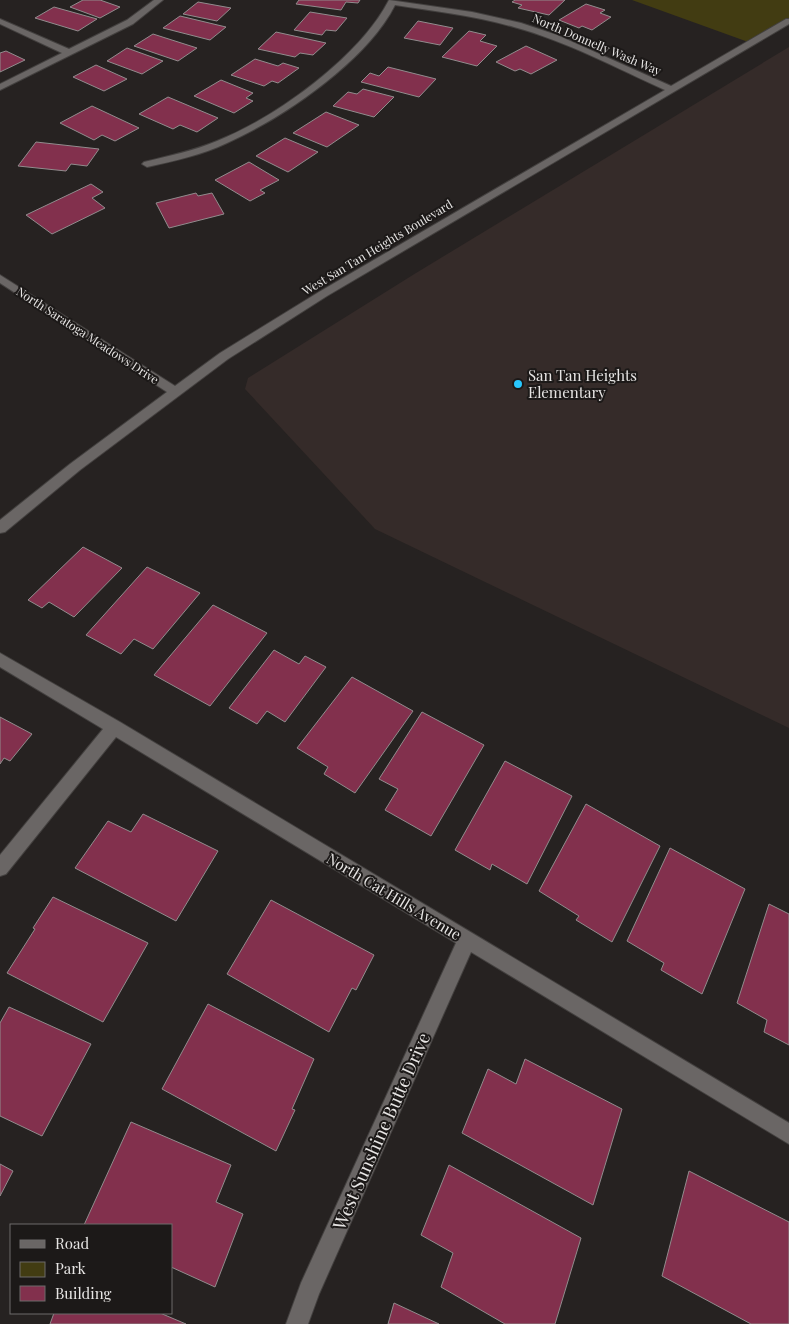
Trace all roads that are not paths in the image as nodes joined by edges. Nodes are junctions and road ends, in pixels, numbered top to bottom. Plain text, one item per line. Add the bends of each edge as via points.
1 (159, 0) edge
2 (393, 1) edge
3 (0, 20) edge
4 (789, 20) edge
5 (70, 53) junction
6 (0, 87) edge
7 (672, 90) junction
8 (147, 164) dead end
9 (0, 278) edge
10 (175, 392) junction
11 (0, 528) edge
12 (0, 659) edge
13 (114, 728) junction
14 (0, 868) edge
15 (467, 940) junction
16 (789, 1134) edge
17 (297, 1324) edge

1 - 5 street via 130,22
2 - 7 street, North Donnelly Wash Way via 518,25 554,37
2 - 8 street via 382,21 361,45 283,110 216,146
3 - 5 street
4 - 7 street, West San Tan Heights Boulevard
5 - 6 street
7 - 10 street, West San Tan Heights Boulevard via 323,294 224,356
9 - 10 street, North Saratoga Meadows Drive
10 - 11 street, West San Tan Heights Boulevard
12 - 13 street, North Cat Hills Avenue
13 - 14 street
13 - 15 street, North Cat Hills Avenue
15 - 16 street, North Cat Hills Avenue
15 - 17 street, West Sunshine Butte Drive via 308,1291

